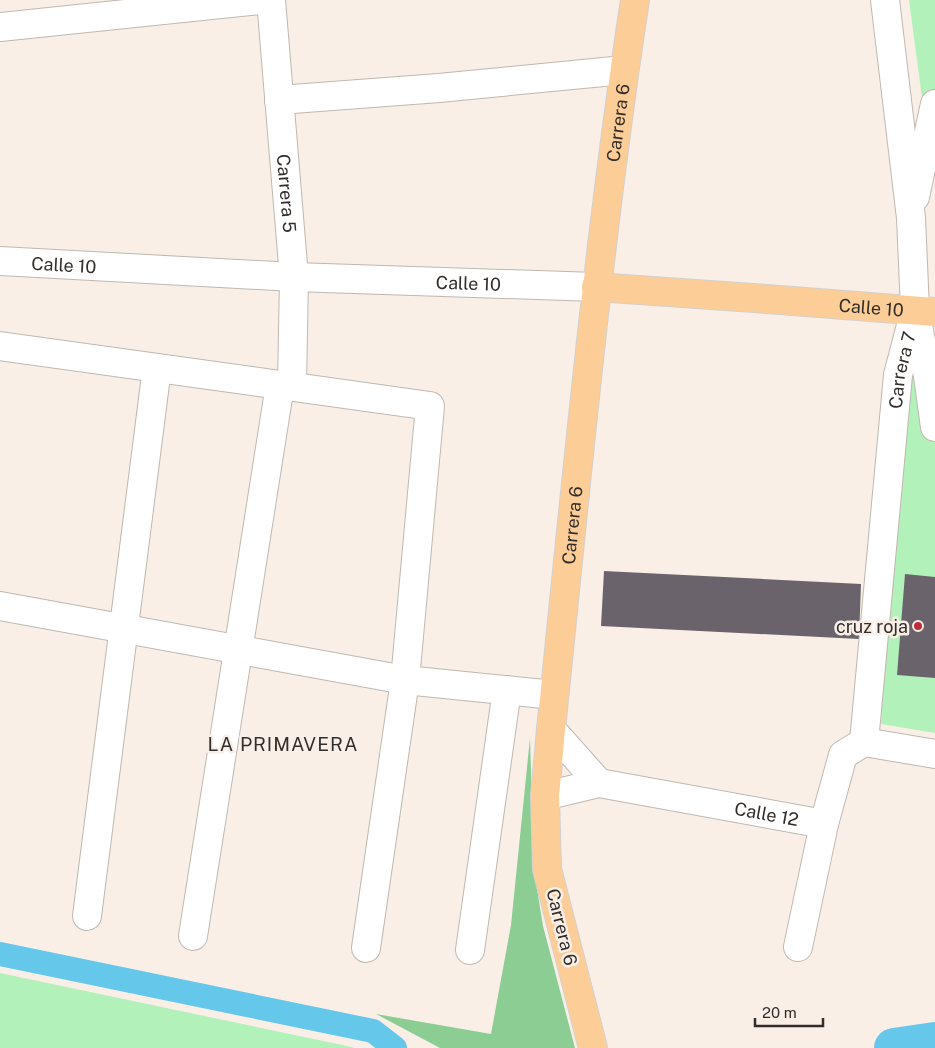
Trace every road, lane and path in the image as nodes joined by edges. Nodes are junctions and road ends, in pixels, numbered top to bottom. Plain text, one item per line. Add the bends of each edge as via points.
1 (260, 0) edge
2 (271, 0) edge
3 (634, 0) edge
4 (885, 0) edge
5 (0, 27) edge
6 (624, 70) junction
7 (279, 100) junction
8 (935, 104) edge
9 (911, 218) junction
10 (0, 261) edge
11 (294, 277) junction
12 (596, 287) junction
13 (925, 311) edge
14 (0, 346) edge
15 (157, 368) junction
16 (286, 386) junction
17 (935, 427) edge
18 (0, 606) edge
19 (124, 628) junction
20 (238, 650) junction
21 (405, 680) junction
22 (507, 690) junction
23 (554, 695) junction
24 (551, 729) junction
25 (864, 742) junction
26 (935, 754) edge
27 (599, 783) junction
28 (546, 796) junction
29 (824, 824) junction
30 (87, 916) dead end
31 (193, 936) dead end
32 (798, 947) dead end
33 (366, 948) dead end
34 (470, 950) dead end
35 (593, 1048) edge

1 - 5 street
2 - 7 street, Carrera 5
3 - 6 main road, Carrera 6
4 - 9 street, Carrera 7
6 - 7 street
6 - 12 main road, Carrera 6
7 - 11 street, Carrera 5
8 - 9 street
9 - 13 street, Carrera 7
10 - 11 street, Calle 10
11 - 12 street, Calle 10
11 - 16 street, Carrera 5
12 - 13 main road, Calle 10
12 - 23 main road, Carrera 6
13 - 17 street via 928,376
13 - 25 street, Carrera 7 via 898,375
14 - 15 street
15 - 16 street
15 - 19 street
16 - 20 street, Carrera 5
16 - 21 street via 430,406
18 - 19 street
19 - 20 street
19 - 30 street
20 - 21 street
20 - 31 street, Carrera 5
21 - 22 street
21 - 33 street
22 - 23 street
22 - 34 street
23 - 24 main road, Carrera 6
24 - 27 street
24 - 28 main road, Carrera 6
25 - 26 street
25 - 29 street, Calle 12 via 843,755
27 - 28 street, Calle 12
27 - 29 street, Calle 12
28 - 35 main road, Carrera 6 via 547,869
29 - 32 street

